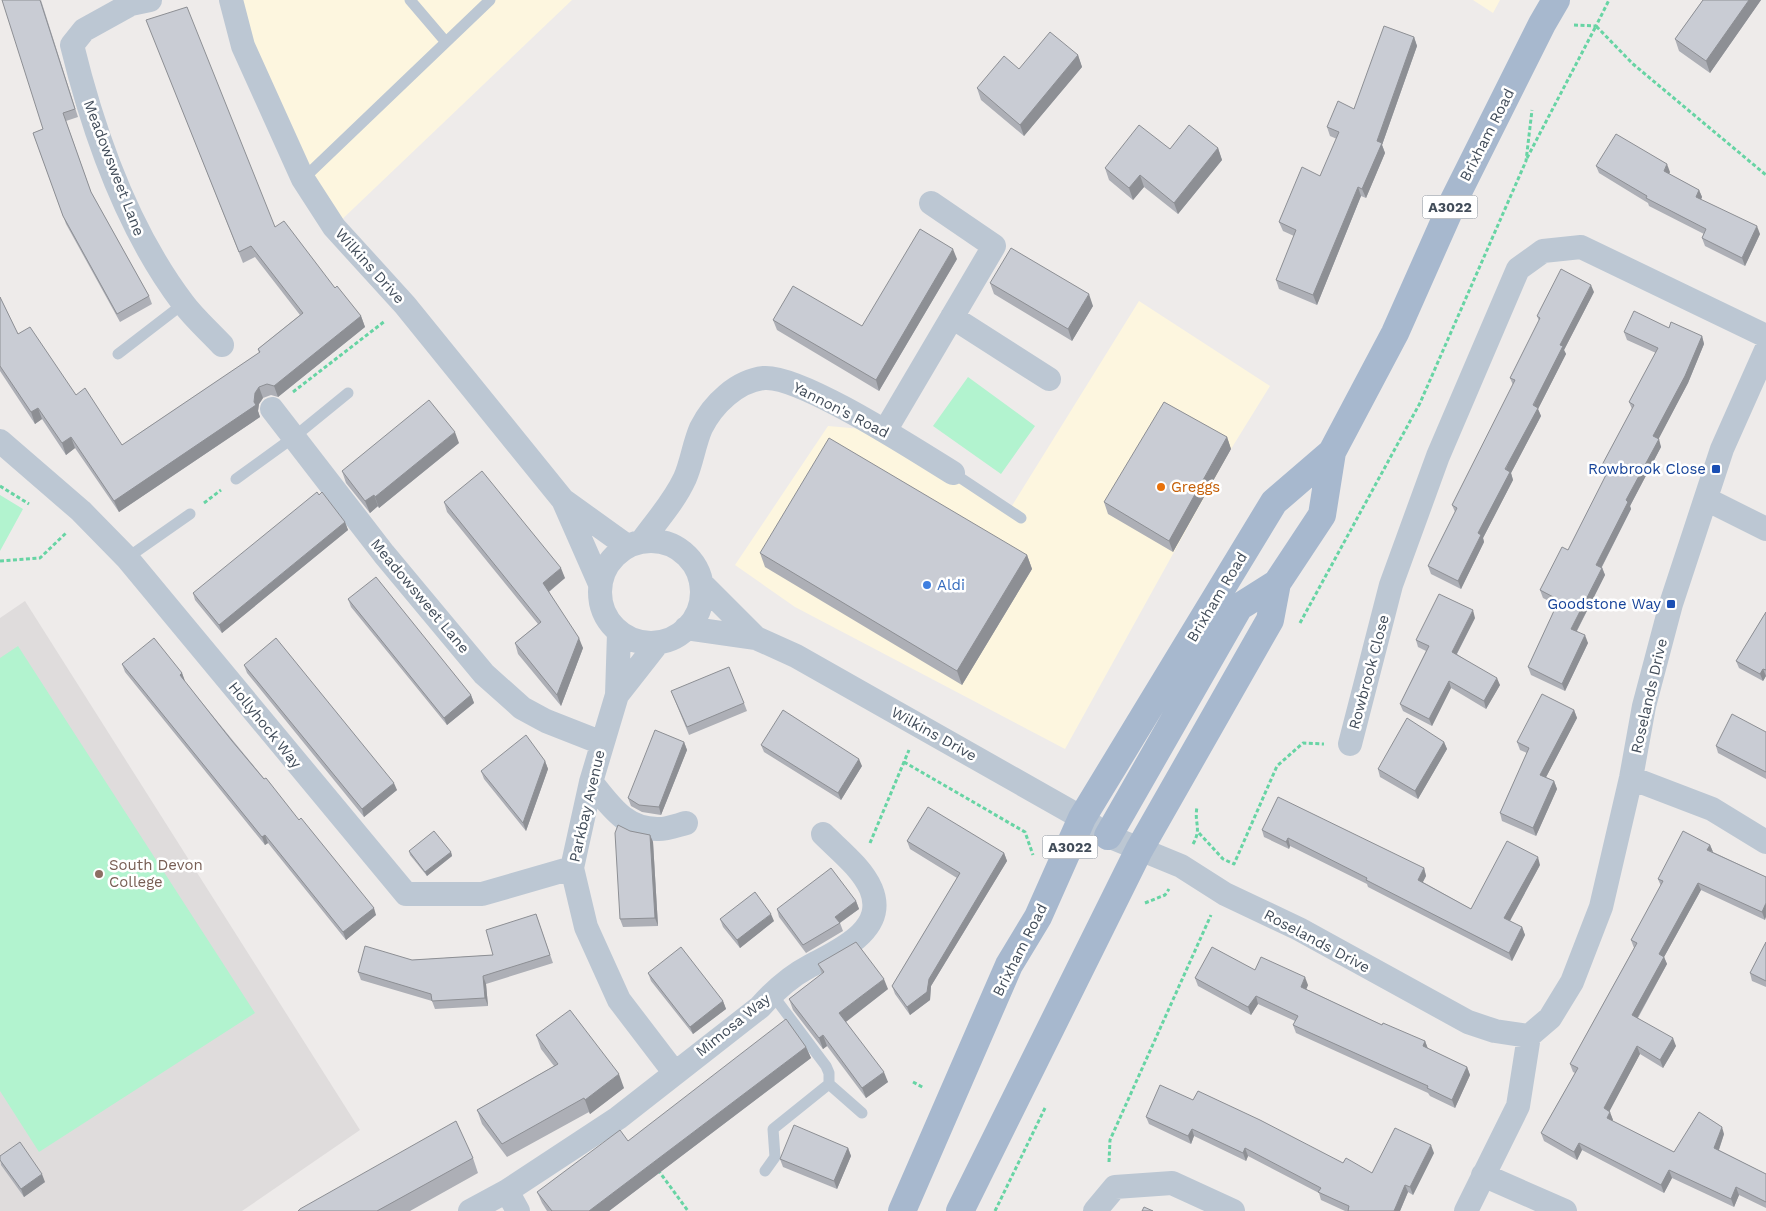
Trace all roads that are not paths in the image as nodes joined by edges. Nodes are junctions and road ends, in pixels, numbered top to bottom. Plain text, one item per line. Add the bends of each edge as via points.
1 (150, 0) edge
2 (231, 0) edge
3 (410, 0) edge
4 (490, 0) edge
5 (1556, 0) edge
6 (445, 41) junction
7 (303, 179) junction
8 (931, 203) dead end
9 (183, 304) junction
10 (952, 317) junction
11 (1766, 336) edge
12 (222, 345) dead end
13 (1766, 350) edge
14 (118, 354) dead end
15 (1049, 379) dead end
16 (348, 393) dead end
17 (272, 409) road end
18 (884, 431) junction
19 (294, 437) junction
20 (0, 441) edge
21 (1332, 452) junction
22 (953, 473) joint
23 (236, 479) road end
24 (1706, 499) junction
25 (563, 500) junction
26 (672, 503) junction
27 (190, 514) road end
28 (1021, 518) dead end
29 (1766, 529) edge
30 (634, 543) junction
31 (685, 553) junction
32 (127, 558) junction
33 (701, 583) junction
34 (1278, 583) junction
35 (600, 584) junction
36 (686, 628) junction
37 (619, 633) junction
38 (756, 638) junction
39 (657, 644) junction
40 (618, 695) junction
41 (602, 743) junction
42 (1350, 744) road end
43 (1631, 778) junction
44 (591, 782) junction
45 (1082, 818) junction
46 (686, 823) dead end
47 (823, 834) dead end
48 (1108, 836) junction
49 (1766, 842) edge
50 (1139, 850) junction
51 (572, 868) junction
52 (772, 994) junction
53 (1529, 1036) junction
54 (674, 1072) junction
55 (830, 1084) junction
56 (862, 1113) dead end
57 (765, 1171) dead end
58 (1483, 1175) junction
59 (513, 1201) edge
60 (470, 1211) edge
61 (902, 1211) edge
62 (960, 1211) edge
63 (1095, 1211) edge
64 (1233, 1211) edge
65 (1466, 1211) edge
66 (1565, 1211) edge

1 - 9 street, Meadowsweet Lane via 130,4 84,30 72,46 110,165 139,236
2 - 7 street, Wilkins Drive via 243,46
3 - 6 lane
4 - 6 lane
5 - 21 main road, Brixham Road / A3022 via 1454,200 1395,333
6 - 7 lane
7 - 25 street, Wilkins Drive via 334,227 405,305
8 - 10 street via 994,246
9 - 12 street, Meadowsweet Lane
9 - 14 lane
10 - 15 street
10 - 18 street
11 - 42 street, Rowbrook Close via 1581,247 1543,251 1518,269 1438,456 1395,576
13 - 24 street, Roselands Drive via 1722,449
16 - 19 lane
17 - 19 street, Meadowsweet Lane
18 - 22 street, Yannon's Road
18 - 26 street, Yannon's Road via 800,387 766,378 748,381 726,394 702,427 685,477
19 - 23 lane
19 - 41 street, Meadowsweet Lane via 384,554 484,674 522,708
20 - 32 street, Hollyhock Way via 81,511
21 - 34 main road via 1322,516
21 - 45 main road, Brixham Road / A3022 via 1274,502
22 - 28 lane
24 - 29 street
24 - 43 street, Roselands Drive via 1669,613 1644,706
25 - 30 street, Wilkins Drive
25 - 35 street, Wilkins Drive
26 - 30 street, Yannon's Road
26 - 31 street
27 - 32 lane
30 - 31 street via 667,543
30 - 35 street via 611,559
31 - 33 street, Wilkins Drive
32 - 51 street, Hollyhock Way via 406,894 482,894
33 - 36 street via 701,599 695,617
33 - 38 street, Wilkins Drive
34 - 48 main road via 1239,607
34 - 50 main road via 1270,620
35 - 37 street, Wilkins Drive via 604,612
36 - 38 street, Wilkins Drive
36 - 39 street
37 - 39 street via 638,643
37 - 40 street, Parkbay Avenue
38 - 45 street, Wilkins Drive via 796,656
39 - 40 street, Parkbay Avenue
40 - 41 street, Parkbay Avenue
41 - 44 street, Parkbay Avenue
43 - 49 street via 1712,809
43 - 53 street, Roselands Drive via 1601,907 1572,982 1550,1018
44 - 46 street via 619,817 660,829
44 - 51 street, Parkbay Avenue
45 - 48 street, Wilkins Drive
45 - 61 main road, Brixham Road / A3022 via 1038,917 1009,965
47 - 52 street, Mimosa Way via 858,870 871,888 875,906 866,930
48 - 50 street, Roselands Drive
50 - 53 street, Roselands Drive via 1181,866 1225,894 1299,929 1468,1022 1495,1031
50 - 62 main road
51 - 54 street, Parkbay Avenue via 586,927 619,1000
52 - 54 street, Mimosa Way via 760,1007
52 - 55 lane via 826,1066
53 - 58 street via 1518,1106
54 - 59 street, Mimosa Way
55 - 56 lane
55 - 57 lane via 773,1129 774,1157
58 - 65 street
58 - 66 street
59 - 60 street, Mimosa Way
63 - 64 street via 1115,1187 1172,1183

